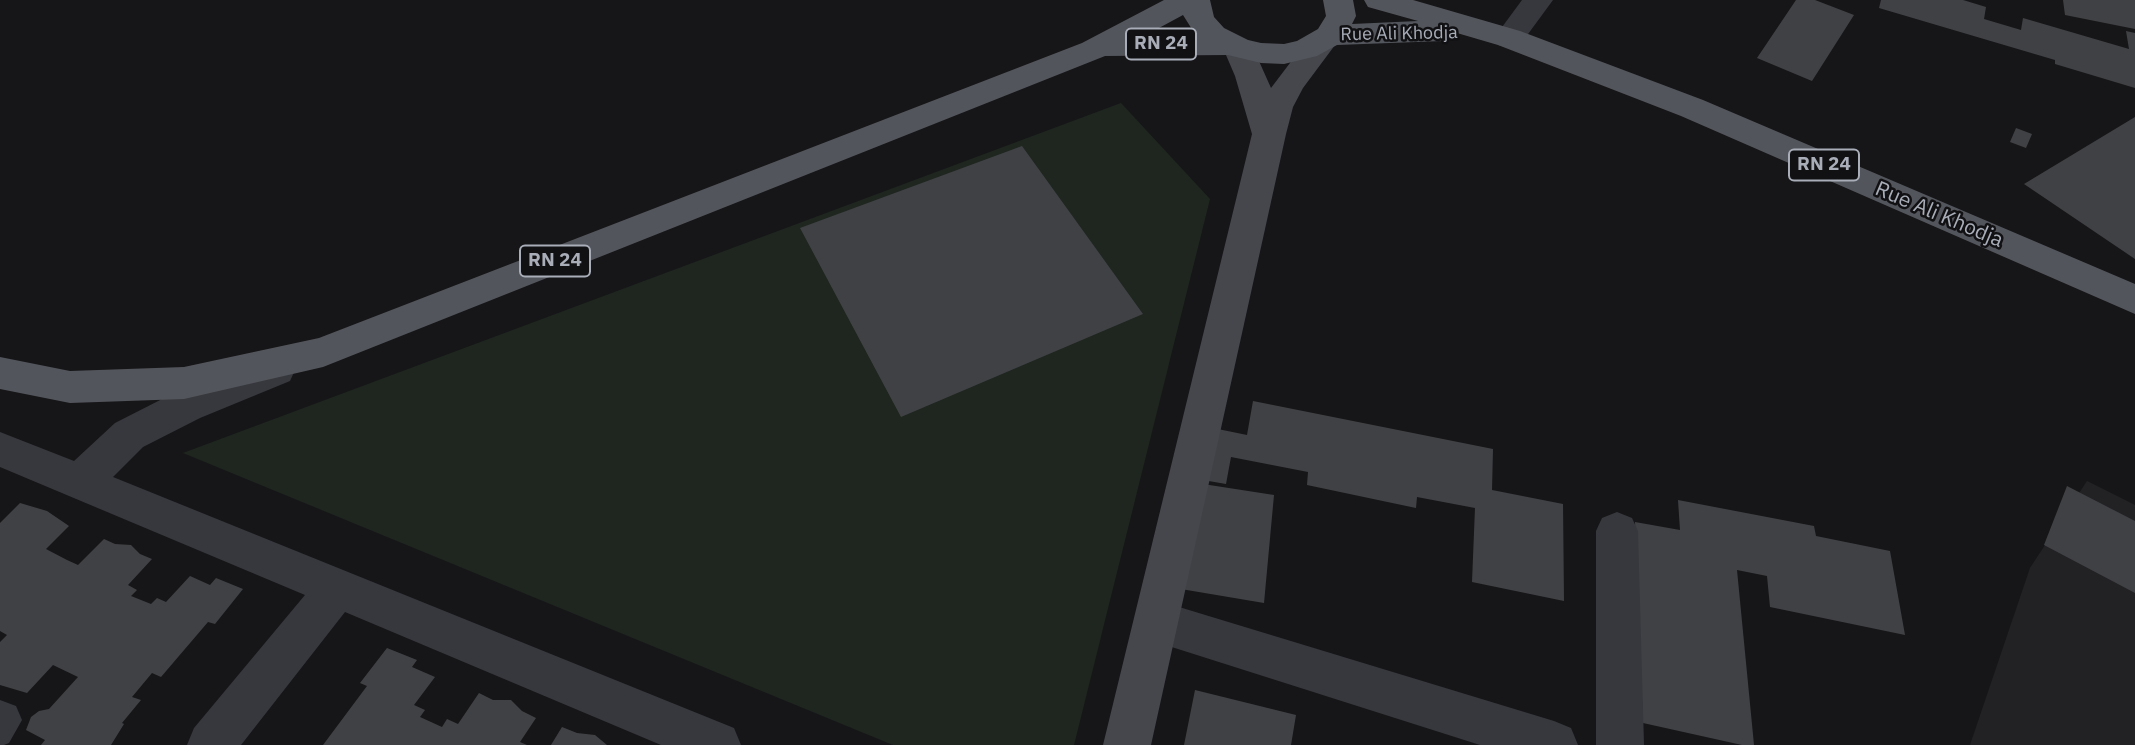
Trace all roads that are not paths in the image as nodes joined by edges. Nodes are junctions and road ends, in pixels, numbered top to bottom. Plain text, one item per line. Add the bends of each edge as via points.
1 (1188, 0) edge
2 (1195, 0) edge
3 (1338, 0) edge
4 (1379, 0) edge
5 (1538, 0) edge
6 (1326, 38) junction
7 (1510, 38) junction
8 (1234, 47) junction
9 (1093, 50) junction
10 (1269, 134) junction
11 (2135, 300) edge
12 (323, 352) junction
13 (0, 373) edge
14 (0, 449) edge
15 (80, 482) junction
16 (1617, 531) dead end
17 (338, 588) junction
18 (1156, 621) junction
19 (0, 712) edge
20 (0, 734) edge
21 (211, 745) edge
22 (718, 745) edge
23 (1127, 745) edge
24 (1554, 745) edge
25 (1620, 745) edge

1 - 9 main road, RN 24
2 - 8 main road via 1200,22
3 - 6 main road via 1341,16
4 - 7 main road, Rue Ali Khodja / RN 24
5 - 7 street
6 - 7 main road, Rue Ali Khodja / RN 24 via 1419,30
6 - 8 main road, Rue Ali Khodja via 1284,54
6 - 10 main road via 1289,83
7 - 11 main road, Rue Ali Khodja / RN 24 via 1692,108
8 - 9 main road, RN 24 via 1160,44
8 - 10 main road via 1251,76
9 - 12 main road, RN 24
10 - 18 main road
12 - 13 main road, RN 24 via 184,383 70,387
12 - 15 street via 186,406 129,435
14 - 15 street
15 - 17 street
16 - 25 street
17 - 21 street
17 - 22 street
18 - 23 main road
18 - 24 street
19 - 20 lane via 9,720

